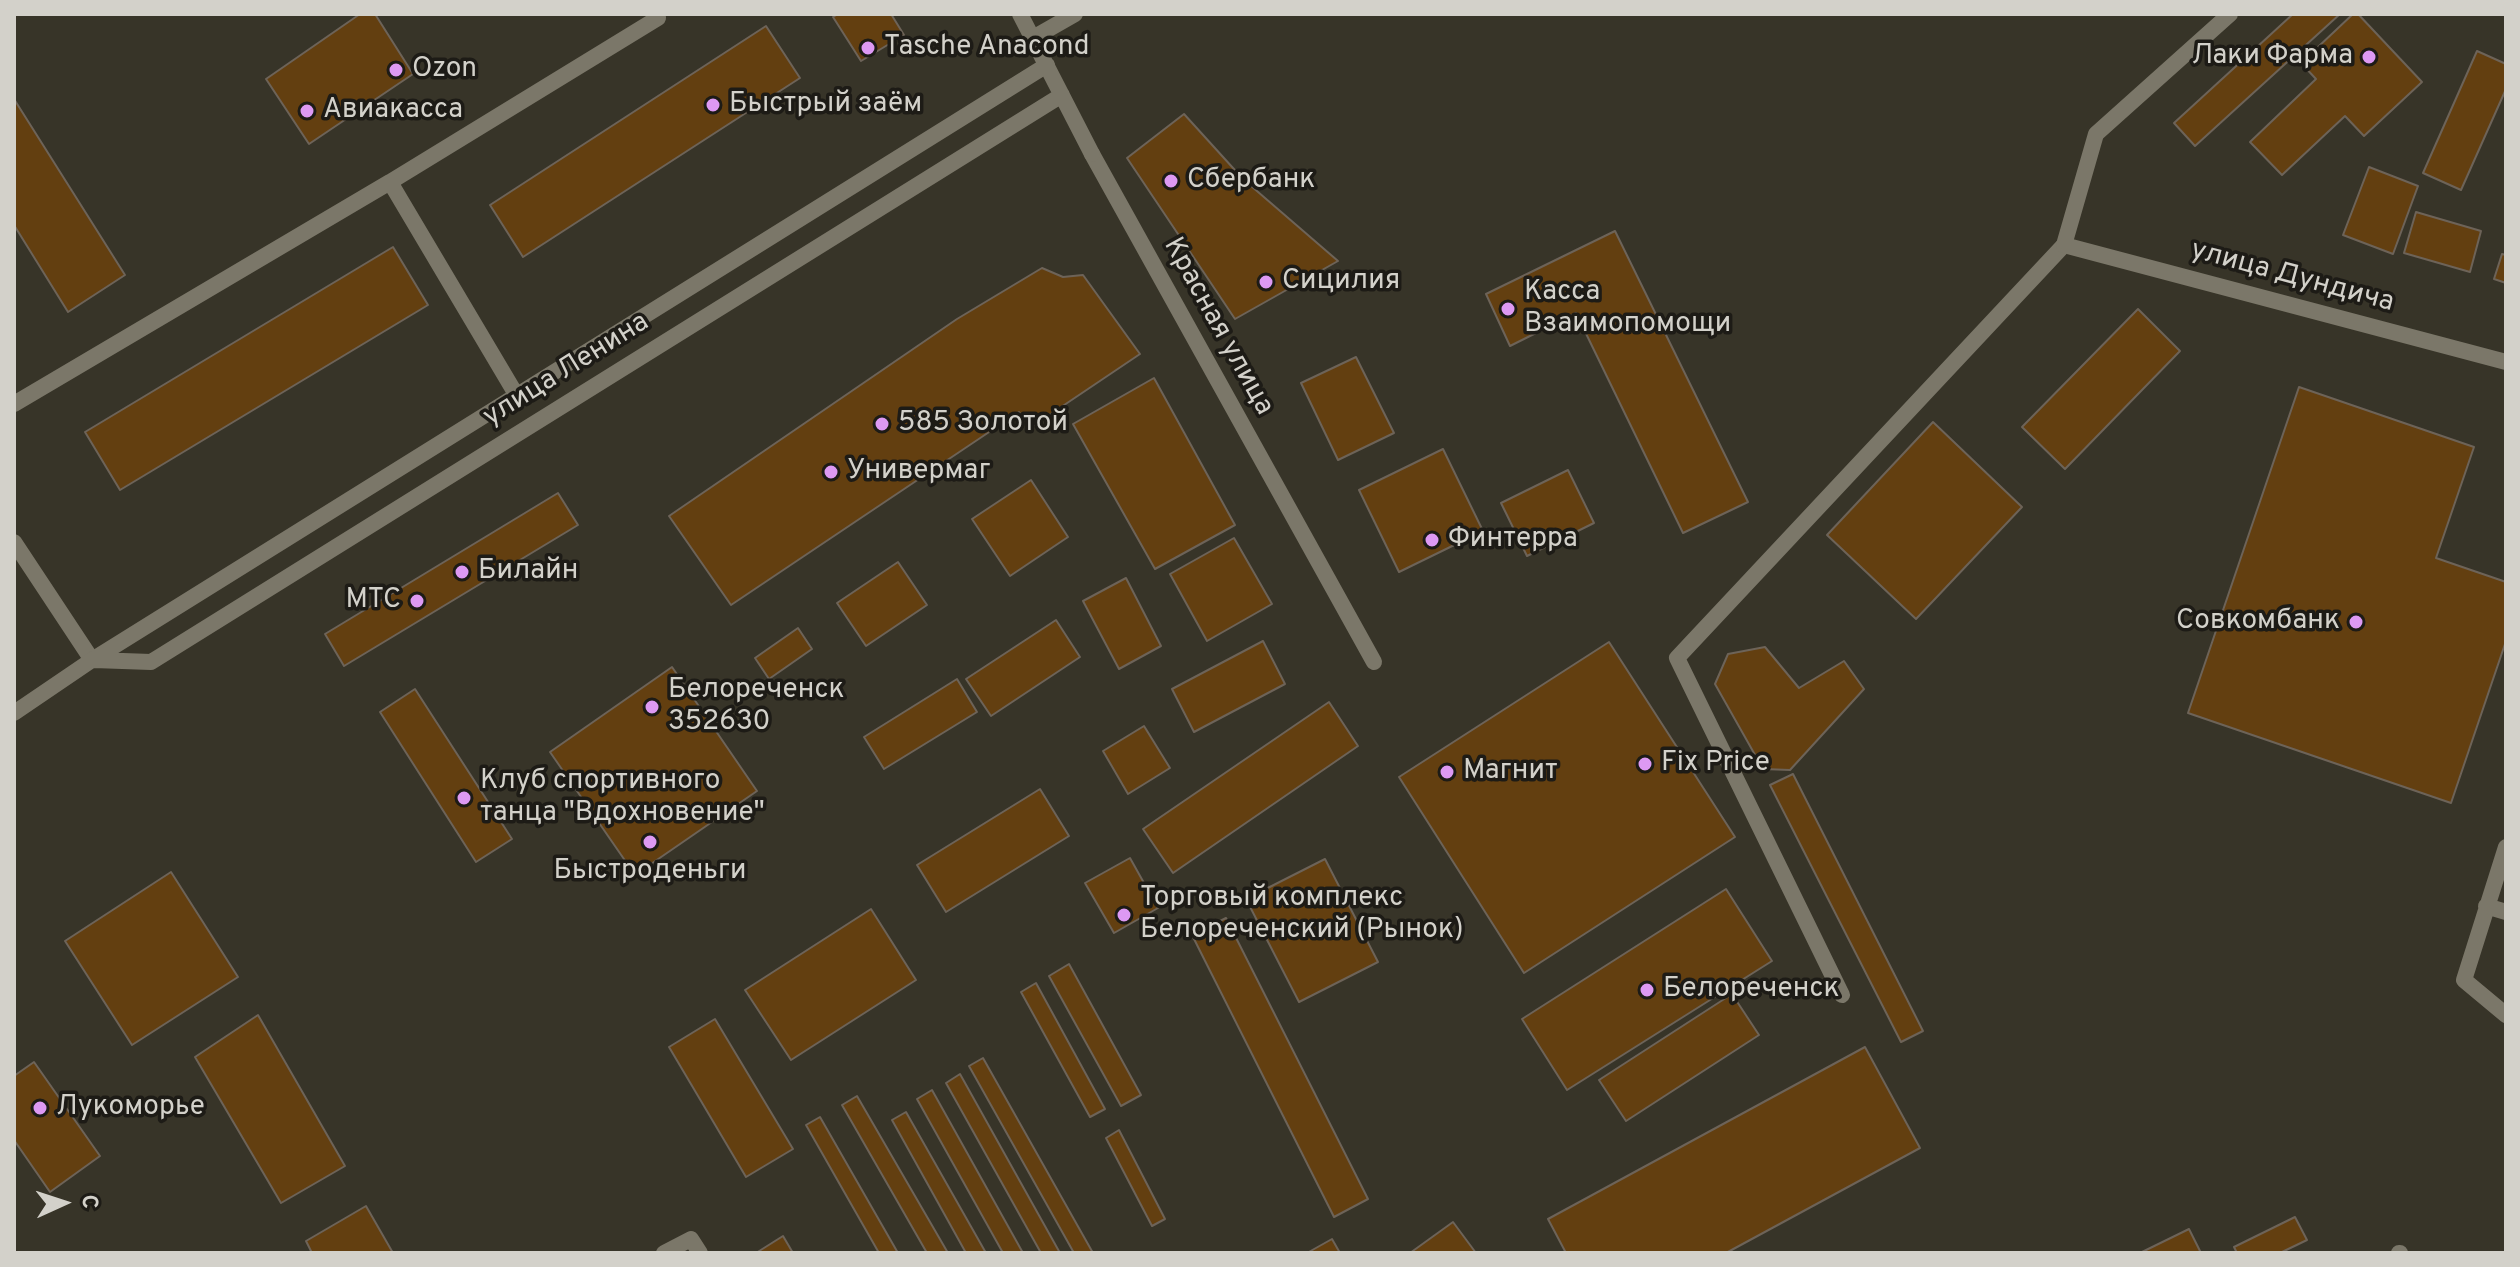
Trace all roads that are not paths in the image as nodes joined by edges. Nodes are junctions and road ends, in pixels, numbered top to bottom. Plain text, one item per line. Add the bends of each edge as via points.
1 (655, 14) edge
2 (1020, 14) edge
3 (1075, 14) edge
4 (2230, 14) edge
5 (1033, 38) junction
6 (1047, 65) junction
7 (1062, 95) junction
8 (390, 182) junction
9 (2064, 245) junction
10 (2506, 362) edge
11 (517, 396) junction
12 (14, 404) edge
13 (14, 542) edge
14 (92, 660) junction
15 (1374, 662) dead end
16 (14, 713) edge
17 (2506, 847) edge
18 (2486, 906) junction
19 (2506, 912) edge
20 (1842, 995) dead end
21 (2506, 1015) edge
22 (664, 1253) edge
23 (700, 1253) edge

1 - 8 street via 658,18
2 - 5 street, Красная улица
3 - 5 street
4 - 9 street via 2096,134
5 - 6 street, Красная улица
6 - 7 street, Красная улица
6 - 11 street, улица Ленина
7 - 14 street, улица Ленина via 151,662
7 - 15 street, Красная улица
8 - 11 street
8 - 12 street
9 - 10 street, улица Дундича
9 - 20 street via 1677,658
11 - 14 street, улица Ленина
13 - 14 street
14 - 16 street, улица Ленина
17 - 18 street
18 - 19 street
18 - 21 street via 2464,980
22 - 23 street via 691,1239

